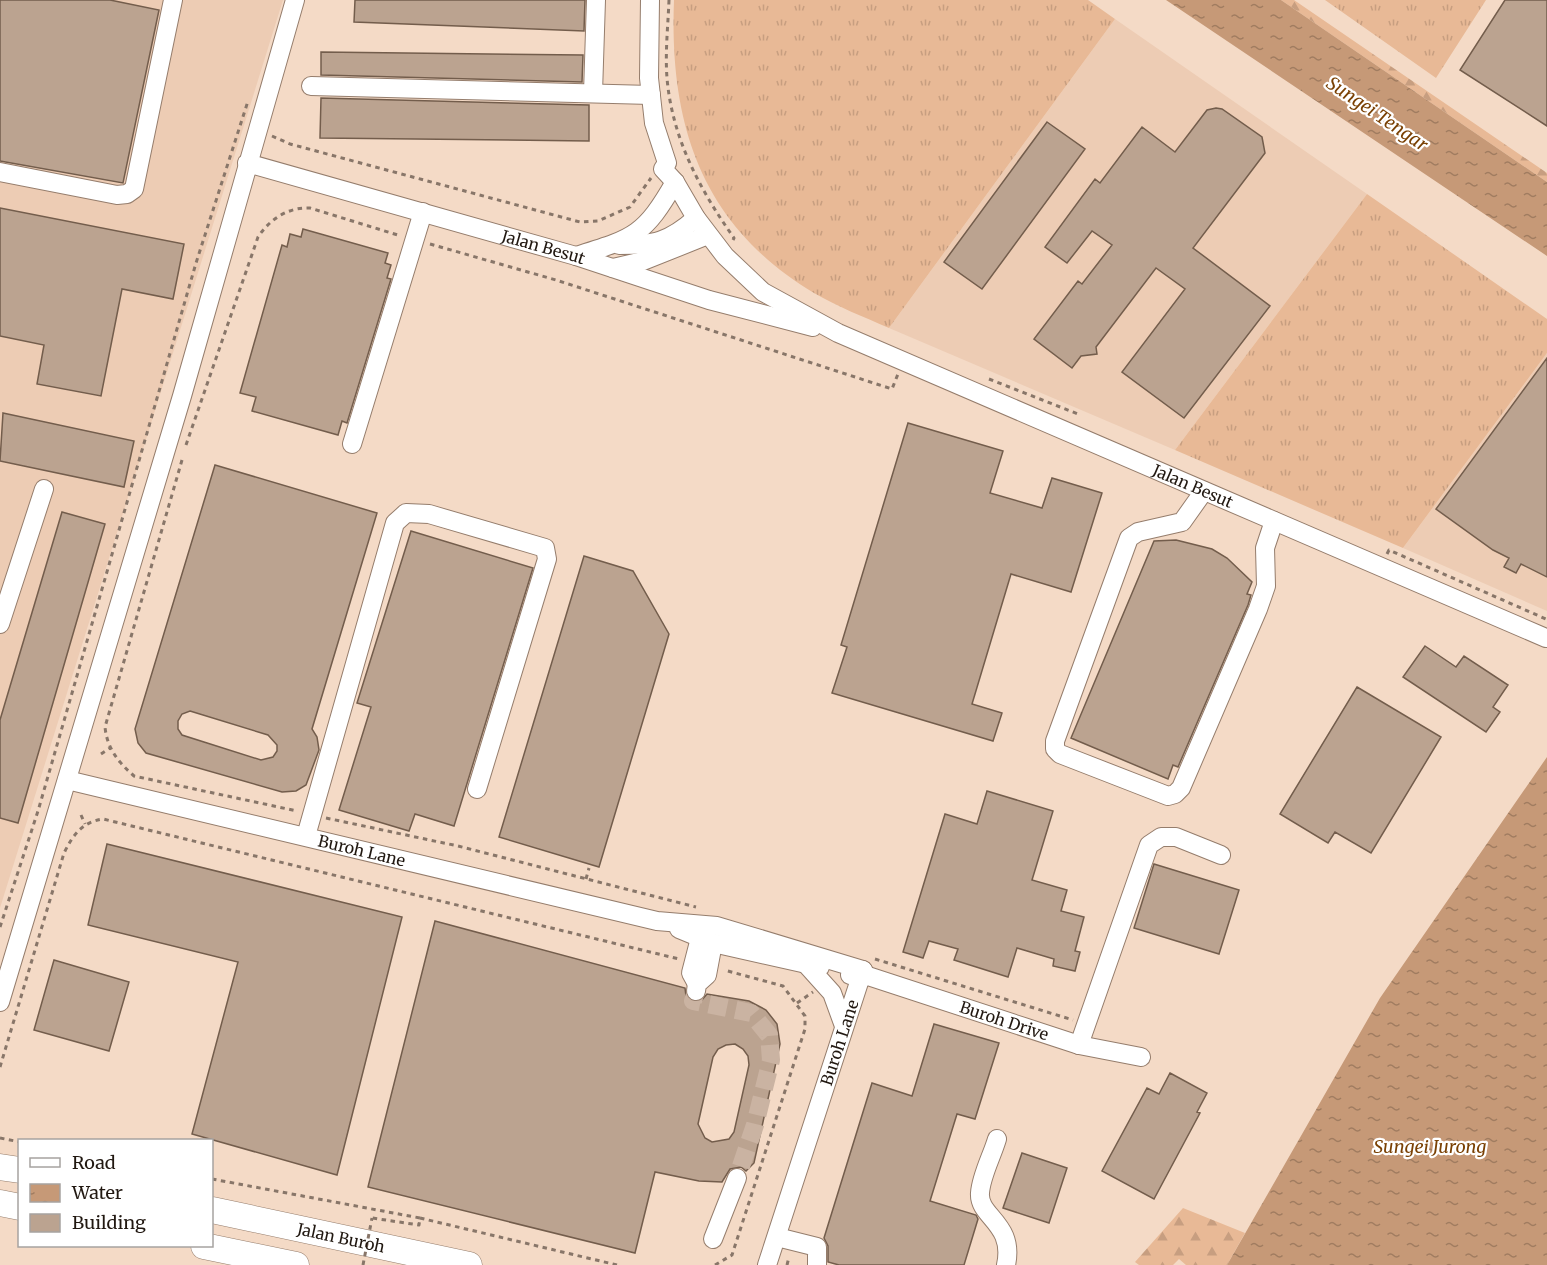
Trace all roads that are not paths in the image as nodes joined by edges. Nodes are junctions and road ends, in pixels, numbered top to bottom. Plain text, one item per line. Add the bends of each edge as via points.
1 (173, 0) edge
2 (295, 0) edge
3 (596, 0) edge
4 (650, 0) edge
5 (311, 86) dead end
6 (592, 93) junction
7 (651, 95) junction
8 (247, 162) junction
9 (0, 172) edge
10 (675, 182) junction
11 (423, 212) junction
12 (696, 218) junction
13 (708, 235) junction
14 (614, 244) junction
15 (576, 256) junction
16 (612, 268) junction
17 (838, 333) junction
18 (352, 444) dead end
19 (44, 489) dead end
20 (1204, 490) junction
21 (1274, 521) junction
22 (0, 624) edge
23 (1546, 638) edge
24 (67, 780) junction
25 (477, 789) dead end
26 (306, 836) junction
27 (1221, 855) dead end
28 (710, 936) junction
29 (805, 963) junction
30 (865, 970) junction
31 (696, 988) dead end
32 (0, 1002) edge
33 (844, 1026) junction
34 (1079, 1045) junction
35 (1141, 1057) dead end
36 (997, 1139) dead end
37 (0, 1167) edge
38 (18, 1170) edge
39 (737, 1178) tunnel mouth
40 (0, 1203) edge
41 (18, 1207) edge
42 (217, 1208) edge
43 (712, 1239) dead end
44 (785, 1239) junction
45 (212, 1247) edge
46 (265, 1261) edge
47 (773, 1264) edge
48 (296, 1265) edge
49 (469, 1265) edge
50 (817, 1265) edge
51 (1006, 1265) edge

1 - 9 street via 131,192 117,195
2 - 8 street
3 - 6 street
4 - 7 street
5 - 6 street
6 - 7 street
7 - 10 street, Jalan Besut via 654,123 667,163 663,169
8 - 11 street, Jalan Besut
8 - 24 street via 182,396
10 - 12 street, Jalan Besut
10 - 14 street via 654,218 636,234
11 - 15 street, Jalan Besut
11 - 18 street
12 - 13 street, Jalan Besut
12 - 14 street via 667,240 648,245
13 - 16 street via 643,261
13 - 17 street, Jalan Besut via 763,292
14 - 15 street
15 - 16 street, Jalan Besut
16 - 17 street, Jalan Besut via 709,300
17 - 20 street, Jalan Besut
19 - 22 street
20 - 21 street, Jalan Besut
20 - 21 street via 1182,522 1138,532 1129,538 1055,741 1060,754 1168,795 1181,788 1258,609 1266,586 1265,548
21 - 23 street, Jalan Besut
24 - 26 street, Buroh Lane
24 - 32 street
25 - 26 street via 547,559 545,548 429,514 406,513 395,523
26 - 28 street, Buroh Lane
27 - 34 street via 1176,837 1161,837 1149,845
28 - 29 street
28 - 30 street
28 - 31 street via 701,964 707,975
29 - 30 street, Buroh Drive
29 - 33 street via 832,993
30 - 33 street, Buroh Lane
30 - 34 street, Buroh Drive
33 - 44 street, Buroh Lane
34 - 35 street, Buroh Drive
36 - 51 street via 980,1194 983,1207 1007,1237
37 - 38 highway
39 - 43 street
40 - 41 highway
42 - 49 highway, Jalan Buroh
44 - 47 street, Buroh Lane
44 - 50 street via 818,1247
45 - 46 highway
46 - 48 highway

